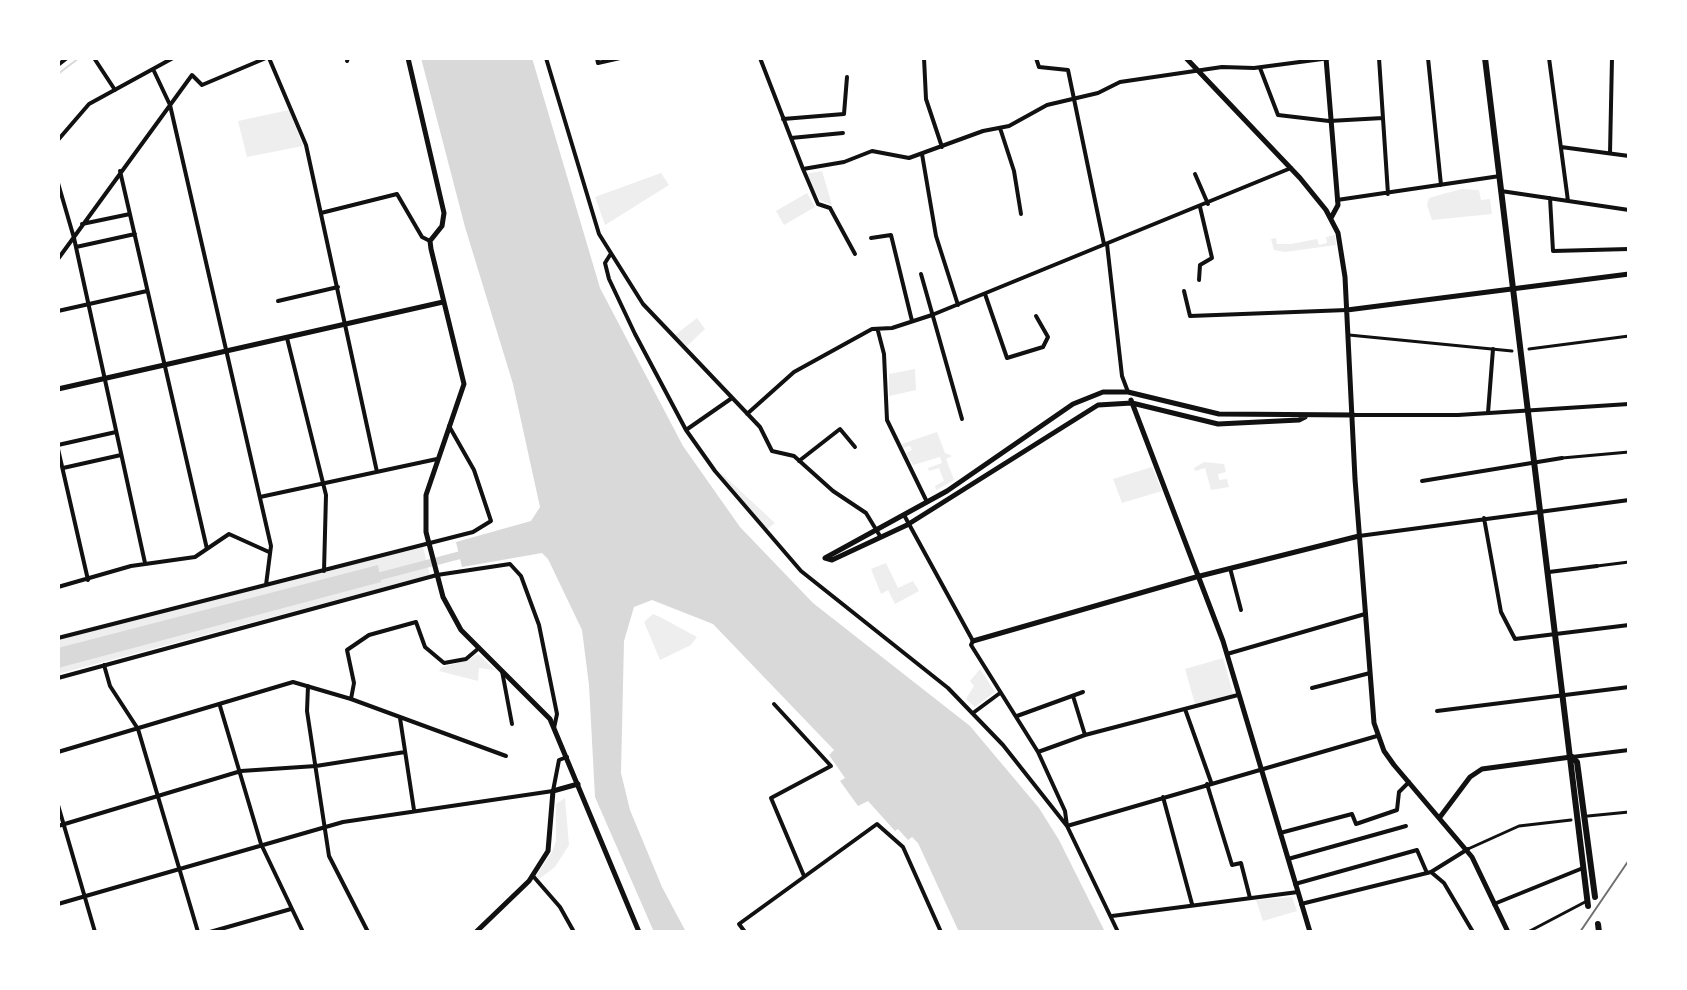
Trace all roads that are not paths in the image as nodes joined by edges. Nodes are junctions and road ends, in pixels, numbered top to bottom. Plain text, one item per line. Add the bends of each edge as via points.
1 (67, 58) edge
2 (94, 58) edge
3 (173, 58) edge
4 (267, 58) edge
5 (408, 58) edge
6 (546, 58) edge
7 (597, 58) edge
8 (620, 58) edge
9 (760, 58) edge
10 (924, 58) edge
11 (1036, 58) edge
12 (1186, 58) edge
13 (1328, 58) edge
14 (1379, 58) edge
15 (1428, 58) edge
16 (1485, 58) edge
17 (1549, 58) edge
18 (1612, 58) edge
19 (58, 64) edge
20 (1260, 68) junction
21 (153, 69) junction
22 (1197, 71) junction
23 (847, 77) dead end
24 (115, 90) junction
25 (1073, 99) junction
26 (170, 105) junction
27 (1383, 118) junction
28 (783, 119) junction
29 (1329, 121) junction
30 (1000, 128) junction
31 (843, 133) dead end
32 (791, 138) junction
33 (58, 140) edge
34 (942, 147) junction
35 (1561, 147) junction
36 (1610, 153) junction
37 (922, 154) junction
38 (1629, 156) edge
39 (1291, 168) junction
40 (803, 169) junction
41 (120, 171) junction
42 (1195, 174) dead end
43 (1500, 176) junction
44 (58, 183) edge
45 (1441, 185) junction
46 (1501, 191) junction
47 (1388, 194) junction
48 (1550, 198) junction
49 (1337, 200) junction
50 (1568, 201) junction
51 (1208, 204) junction
52 (1200, 207) junction
53 (1629, 210) edge
54 (321, 213) junction
55 (130, 214) junction
56 (1021, 214) dead end
57 (1331, 218) junction
58 (82, 224) junction
59 (135, 234) junction
60 (74, 238) junction
61 (871, 238) dead end
62 (430, 241) junction
63 (1105, 245) junction
64 (76, 247) junction
65 (1629, 249) edge
66 (855, 254) dead end
67 (610, 255) junction
68 (58, 259) edge
69 (921, 274) dead end
70 (1629, 274) edge
71 (1199, 280) dead end
72 (338, 287) junction
73 (1514, 288) junction
74 (147, 291) junction
75 (1184, 291) dead end
76 (985, 294) junction
77 (278, 301) dead end
78 (443, 302) junction
79 (88, 304) junction
80 (958, 305) junction
81 (1347, 310) junction
82 (58, 311) edge
83 (932, 315) junction
84 (1036, 316) dead end
85 (912, 322) junction
86 (345, 325) junction
87 (878, 330) junction
88 (1349, 335) junction
89 (1629, 336) edge
90 (287, 338) junction
91 (1493, 349) junction
92 (1529, 349) dead end
93 (1512, 351) dead end
94 (226, 352) junction
95 (165, 365) junction
96 (105, 379) junction
97 (58, 389) edge
98 (1128, 392) junction
99 (732, 398) junction
100 (1132, 403) junction
101 (1629, 404) edge
102 (1529, 410) junction
103 (1488, 413) junction
104 (747, 414) junction
105 (1354, 415) junction
106 (1305, 417) junction
107 (962, 419) dead end
108 (449, 426) junction
109 (686, 430) junction
110 (116, 432) junction
111 (58, 447) edge
112 (855, 447) dead end
113 (1629, 452) edge
114 (121, 455) junction
115 (1562, 458) joint
116 (437, 459) junction
117 (799, 461) junction
118 (1535, 461) junction
119 (63, 468) junction
120 (377, 472) junction
121 (1422, 481) dead end
122 (324, 484) junction
123 (260, 497) junction
124 (1629, 500) edge
125 (927, 502) junction
126 (1541, 511) junction
127 (904, 515) junction
128 (1484, 518) junction
129 (907, 525) junction
130 (879, 533) junction
131 (1359, 536) junction
132 (430, 545) junction
133 (207, 549) junction
134 (269, 553) junction
135 (1629, 562) edge
136 (145, 563) junction
137 (1597, 566) joint
138 (1230, 568) junction
139 (324, 571) junction
140 (1549, 572) junction
141 (437, 573) junction
142 (1196, 577) junction
143 (88, 580) junction
144 (266, 585) junction
145 (58, 587) edge
146 (1241, 610) dead end
147 (1365, 614) junction
148 (1629, 625) edge
149 (1557, 633) junction
150 (58, 638) edge
151 (973, 641) junction
152 (479, 648) junction
153 (1227, 654) junction
154 (104, 665) junction
155 (502, 671) junction
156 (1370, 673) junction
157 (58, 678) edge
158 (308, 686) junction
159 (1629, 687) edge
160 (1312, 688) dead end
161 (1083, 692) dead end
162 (1000, 693) junction
163 (1238, 695) junction
164 (1564, 695) junction
165 (1073, 696) junction
166 (351, 699) junction
167 (774, 704) dead end
168 (220, 706) junction
169 (1185, 709) junction
170 (1437, 711) dead end
171 (973, 713) junction
172 (1017, 716) junction
173 (400, 718) junction
174 (512, 724) dead end
175 (554, 728) junction
176 (138, 729) junction
177 (1085, 735) junction
178 (1377, 736) junction
179 (1629, 750) edge
180 (58, 752) edge
181 (405, 752) junction
182 (1038, 752) junction
183 (506, 756) dead end
184 (567, 757) junction
185 (1572, 757) junction
186 (316, 766) junction
187 (1260, 768) junction
188 (241, 771) junction
189 (1409, 782) junction
190 (578, 784) junction
191 (1209, 784) junction
192 (553, 791) junction
193 (159, 796) junction
194 (1163, 797) junction
195 (58, 805) edge
196 (414, 810) junction
197 (1629, 812) edge
198 (1588, 816) dead end
199 (1440, 817) junction
200 (1571, 820) dead end
201 (61, 826) edge
202 (325, 826) junction
203 (1067, 826) junction
204 (1406, 826) dead end
205 (1280, 833) junction
206 (261, 844) junction
207 (1468, 849) junction
208 (1288, 859) junction
209 (179, 868) junction
210 (1583, 868) junction
211 (1429, 872) junction
212 (533, 876) junction
213 (804, 876) junction
214 (1295, 884) junction
215 (1298, 892) junction
216 (85, 896) junction
217 (1595, 897) dead end
218 (1250, 898) junction
219 (58, 904) edge
220 (1192, 904) junction
221 (1301, 904) junction
222 (1494, 904) junction
223 (1588, 904) joint
224 (1629, 907) edge
225 (291, 909) junction
226 (1112, 916) junction
227 (1629, 917) edge
228 (95, 932) edge
229 (198, 932) edge
230 (210, 932) edge
231 (303, 932) edge
232 (368, 932) edge
233 (476, 932) edge
234 (574, 932) edge
235 (639, 932) edge
236 (745, 932) edge
237 (941, 932) edge
238 (1118, 932) edge
239 (1310, 932) edge
240 (1473, 932) edge
241 (1508, 932) edge
242 (1528, 932) edge

1 - 19 street
2 - 24 street
3 - 21 street
4 - 26 street via 202,85 192,75
4 - 54 street via 306,145
5 - 62 street via 444,213 442,226
6 - 67 street via 583,187
7 - 8 street via 598,63
9 - 28 street
10 - 34 street via 926,99
11 - 25 street via 1039,67 1068,70
12 - 22 street
13 - 20 street
13 - 29 street
14 - 27 street
15 - 45 street
16 - 43 main road
17 - 35 street
18 - 36 street
20 - 22 street
20 - 29 street via 1278,115
21 - 24 street
21 - 26 street
22 - 25 street via 1120,82
22 - 39 street
23 - 28 street via 844,114
24 - 33 street via 89,104
25 - 30 street via 1047,105
25 - 63 street
26 - 41 street
26 - 94 street
27 - 29 street
27 - 47 street
28 - 32 street
29 - 49 street
30 - 34 street
30 - 56 street
31 - 32 street
32 - 40 street
34 - 37 street
35 - 36 street
35 - 50 street
36 - 38 street
37 - 40 street via 909,158 872,151
37 - 80 street via 936,236
39 - 51 street
39 - 57 street
40 - 66 street via 818,204 830,208
41 - 55 street
41 - 58 street
42 - 51 street
43 - 45 street
43 - 46 main road
44 - 60 street
45 - 47 street
46 - 48 street
46 - 73 main road
47 - 49 street
48 - 50 street
48 - 65 street via 1553,251
49 - 57 street via 1338,210
50 - 53 street
51 - 52 street
52 - 63 street
52 - 71 street via 1212,258 1200,265
54 - 62 street via 397,194 422,237
54 - 72 street
55 - 58 street
55 - 59 street
57 - 81 street via 1342,250
58 - 60 street
59 - 64 street
59 - 74 street
60 - 64 street
60 - 68 street
61 - 85 street via 891,235
62 - 78 street
63 - 76 street
63 - 98 street
64 - 79 street
67 - 99 street via 654,319
67 - 109 street via 605,263 609,279
69 - 83 street
70 - 73 street
72 - 77 street
72 - 86 street
73 - 81 street
73 - 102 main road
74 - 79 street
74 - 95 street
75 - 81 street via 1190,316
76 - 80 street
76 - 84 street via 1007,358 1043,347 1048,337
78 - 86 street
78 - 108 street via 464,384
79 - 82 street
79 - 96 street
80 - 83 street
81 - 88 street
83 - 85 street
83 - 107 street
85 - 87 street
86 - 90 street
86 - 120 street
87 - 104 street via 794,372
87 - 125 street via 887,420
88 - 91 street
88 - 105 street
89 - 92 street
90 - 94 street
90 - 122 street
91 - 93 street
91 - 103 street
94 - 95 street
94 - 123 street
95 - 96 street
95 - 133 street
96 - 97 street
96 - 110 street
98 - 100 street
98 - 106 street via 1219,414
98 - 125 street via 1103,392 1073,404
99 - 104 street
99 - 109 street
100 - 106 street via 1218,424
100 - 129 street via 1087,410
100 - 142 street
101 - 102 street
102 - 103 street
102 - 118 main road
103 - 105 street
104 - 117 street via 772,451
105 - 106 street
105 - 131 street
108 - 116 street
108 - 132 street via 474,470 491,521
109 - 171 street via 737,501 801,571
110 - 111 street
110 - 114 street
111 - 119 street
112 - 117 street via 840,429
113 - 115 street
114 - 119 street
114 - 136 street
115 - 118 street
116 - 120 street
116 - 132 street via 426,495
117 - 130 street via 866,513
118 - 121 street
118 - 126 main road
119 - 143 street
120 - 122 street
122 - 123 street
122 - 139 street
123 - 134 street
124 - 126 street
125 - 127 street
126 - 128 street
126 - 140 main road
127 - 129 street
127 - 130 street
128 - 131 street
128 - 149 street via 1501,612 1515,639
129 - 130 street
129 - 151 street
130 - 130 street via 832,560 825,558
131 - 138 street
131 - 147 street
132 - 139 street
132 - 141 street
133 - 134 street via 229,534
133 - 136 street via 195,557
134 - 144 street
135 - 137 street
136 - 143 street
137 - 140 street
138 - 142 street
138 - 146 street
139 - 144 street
140 - 149 main road
141 - 152 street via 452,619
141 - 154 street
141 - 175 street via 515,566 539,625 557,714
142 - 151 street
142 - 153 street
143 - 145 street
144 - 150 street
147 - 153 street
147 - 156 street
148 - 149 street
149 - 164 main road
151 - 162 street
152 - 155 street
152 - 166 street via 466,659 444,663 425,647 416,622 369,635 347,650 354,683
153 - 163 street
154 - 157 street
154 - 176 street via 110,686
155 - 174 street
155 - 175 street
156 - 160 street
156 - 178 street
158 - 166 street
158 - 168 street via 293,682
158 - 186 street
159 - 164 street
161 - 165 street
162 - 171 street
162 - 172 street
163 - 169 street
163 - 187 street
164 - 170 street
164 - 185 main road
165 - 172 street
165 - 177 street
166 - 173 street
167 - 213 street via 831,766 771,798
168 - 176 street
168 - 188 street
169 - 177 street
169 - 191 street
171 - 203 street
172 - 182 street
173 - 181 street
173 - 183 street
175 - 184 street
176 - 180 street
176 - 193 street
177 - 182 street
178 - 187 street
178 - 189 street
179 - 185 street
181 - 186 street
181 - 196 street
182 - 203 street
184 - 190 street
184 - 192 street via 559,760
185 - 199 street via 1482,769
185 - 210 main road
185 - 217 main road via 1577,762
186 - 188 street
186 - 202 street
187 - 191 street
187 - 205 street
188 - 193 street
188 - 206 street
189 - 199 street
189 - 205 street via 1399,792 1397,810 1356,824 1352,814
190 - 192 street
190 - 235 street
191 - 194 street
191 - 218 street via 1232,865 1241,863
192 - 196 street
192 - 212 street via 551,844
193 - 201 street
193 - 209 street
194 - 203 street
194 - 220 street
195 - 201 street
196 - 202 street
197 - 198 street
199 - 207 street
200 - 207 street via 1519,826
201 - 216 street
202 - 206 street
202 - 232 street via 329,856
203 - 226 street
204 - 208 street
205 - 208 street
206 - 209 street
206 - 225 street
207 - 211 street
207 - 222 street
208 - 214 street
209 - 216 street
209 - 229 street
210 - 222 street
210 - 223 main road
211 - 214 street via 1417,850
211 - 221 street
211 - 240 street via 1444,883
212 - 233 street
212 - 234 street
213 - 236 street via 739,924
213 - 237 street via 877,824 903,847
214 - 215 street
215 - 218 street
215 - 221 street
216 - 219 street
216 - 228 street
218 - 220 street
220 - 226 street
221 - 239 street
222 - 241 street
223 - 242 street
224 - 227 street
225 - 230 street
225 - 231 street
226 - 238 street

